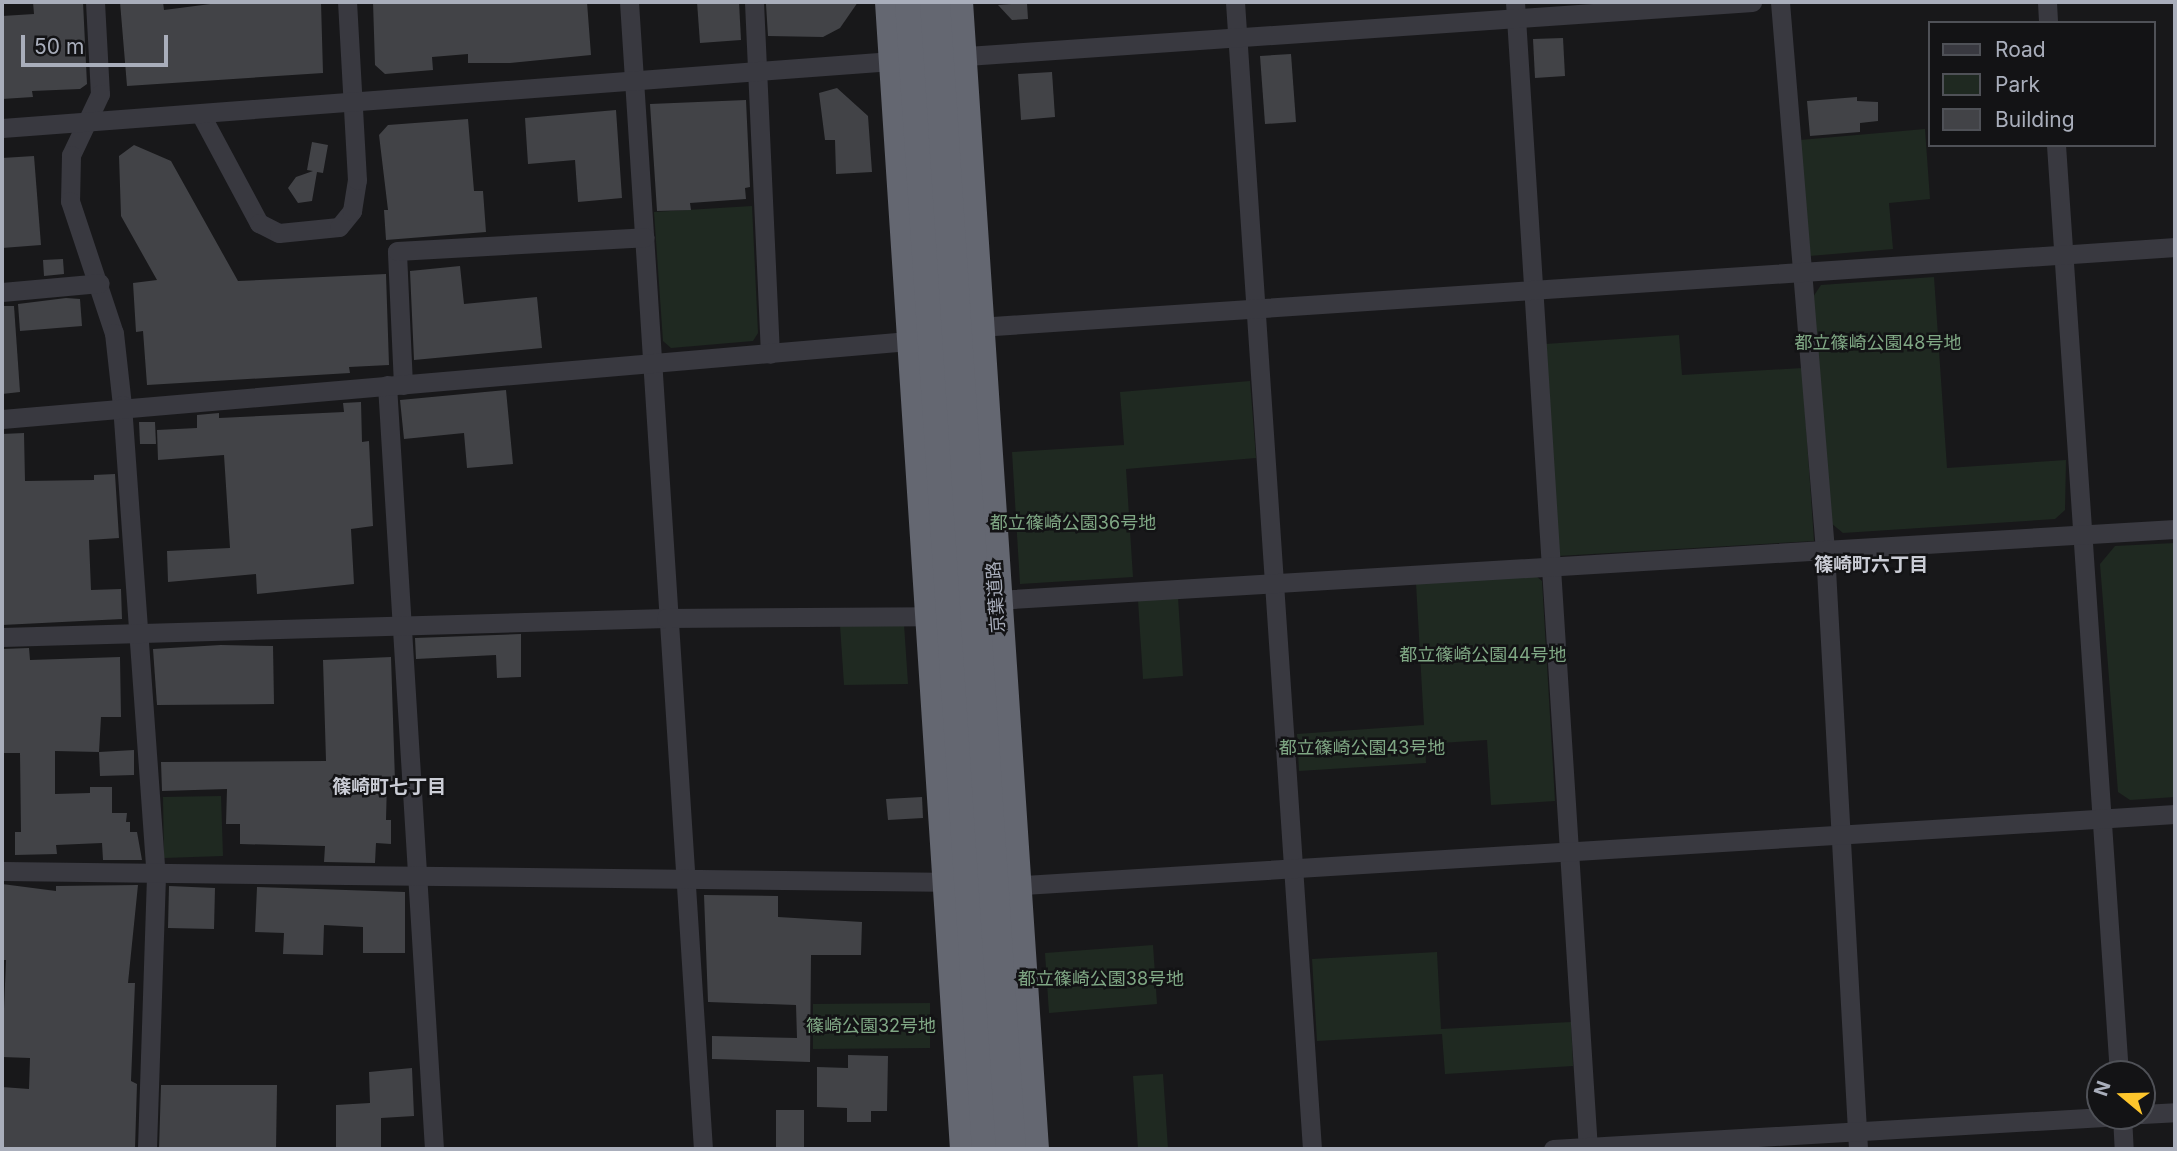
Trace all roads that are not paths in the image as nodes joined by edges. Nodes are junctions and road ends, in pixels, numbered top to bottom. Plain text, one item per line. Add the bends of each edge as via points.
1 (95, 2) edge
2 (347, 2) edge
3 (629, 2) edge
4 (754, 2) edge
5 (890, 2) edge
6 (911, 2) edge
7 (936, 2) edge
8 (958, 2) edge
9 (1235, 2) edge
10 (1752, 2) edge
11 (1780, 2) edge
12 (2048, 2) edge
13 (1516, 10) edge
14 (2049, 21) edge
15 (1237, 34) junction
16 (961, 57) junction
17 (894, 60) junction
18 (757, 70) junction
19 (634, 79) junction
20 (352, 103) junction
21 (201, 115) junction
22 (88, 123) junction
23 (2, 128) edge
24 (2056, 147) edge
25 (645, 237) junction
26 (2175, 247) edge
27 (2063, 254) junction
28 (1801, 273) junction
29 (100, 283) junction
30 (1535, 289) junction
31 (2, 292) edge
32 (1255, 307) junction
33 (978, 327) junction
34 (909, 341) junction
35 (769, 354) junction
36 (651, 366) junction
37 (395, 385) junction
38 (122, 405) junction
39 (2, 419) edge
40 (2175, 529) edge
41 (2082, 534) junction
42 (1825, 551) junction
43 (1552, 568) junction
44 (1273, 582) junction
45 (996, 600) junction
46 (929, 616) junction
47 (666, 618) junction
48 (400, 626) junction
49 (139, 635) junction
50 (2, 637) edge
51 (2175, 814) edge
52 (2102, 820) junction
53 (1839, 835) junction
54 (1571, 850) junction
55 (1293, 867) junction
56 (2, 871) edge
57 (156, 876) junction
58 (419, 877) junction
59 (683, 878) junction
60 (949, 881) junction
61 (1017, 887) junction
62 (2118, 1060) edge
63 (2175, 1112) edge
64 (2156, 1113) edge
65 (2086, 1119) edge
66 (2123, 1130) edge
67 (1858, 1140) edge
68 (1588, 1148) edge
69 (147, 1149) edge
70 (433, 1149) edge
71 (703, 1149) edge
72 (965, 1149) edge
73 (987, 1149) edge
74 (1011, 1149) edge
75 (1034, 1149) edge
76 (1312, 1149) edge
77 (1553, 1149) edge
78 (2124, 1149) edge

1 - 22 street via 100,93
2 - 20 street
3 - 19 street
4 - 18 street
5 - 17 highway
6 - 73 highway, bridge
7 - 74 highway, 京葉道路, bridge
8 - 16 highway, 京葉道路
9 - 15 street
10 - 13 street
11 - 28 street
12 - 14 street
13 - 15 street
13 - 30 street
15 - 16 street
15 - 32 street
16 - 17 street
16 - 33 highway, 京葉道路
17 - 18 street
17 - 34 highway
18 - 19 street
18 - 35 street
19 - 20 street
19 - 25 street
20 - 21 street
20 - 21 street via 356,200 346,221 330,230 279,233 259,223
21 - 22 street
22 - 23 street
22 - 29 street via 71,155 70,201
24 - 27 street
25 - 36 street
25 - 37 street via 397,251
26 - 27 street
27 - 28 street
27 - 41 street
28 - 30 street
28 - 42 street
29 - 31 street
29 - 38 street via 114,333
30 - 32 street
30 - 43 street
32 - 33 street
32 - 44 street
33 - 45 highway, 京葉道路
34 - 35 street
34 - 46 highway
35 - 36 street
36 - 37 street
36 - 47 street
37 - 38 street
37 - 48 street
38 - 39 street
38 - 49 street
40 - 41 street
41 - 42 street
41 - 52 street
42 - 43 street
42 - 53 street
43 - 44 street
43 - 54 street
44 - 45 street
44 - 55 street
45 - 61 highway, 京葉道路
46 - 47 street
46 - 60 highway
47 - 48 street
47 - 59 street
48 - 49 street
48 - 58 street
49 - 50 street
49 - 57 street
51 - 52 street
52 - 53 street
52 - 62 street
53 - 54 street
53 - 67 street
54 - 55 street
54 - 68 street
55 - 61 street
55 - 76 street
56 - 57 street
57 - 58 street
57 - 69 street
58 - 59 street
58 - 70 street
59 - 60 street
59 - 71 street
60 - 61 street
60 - 72 highway
61 - 75 highway, 京葉道路
63 - 64 street
65 - 67 street
66 - 78 street
67 - 68 street
68 - 77 street

